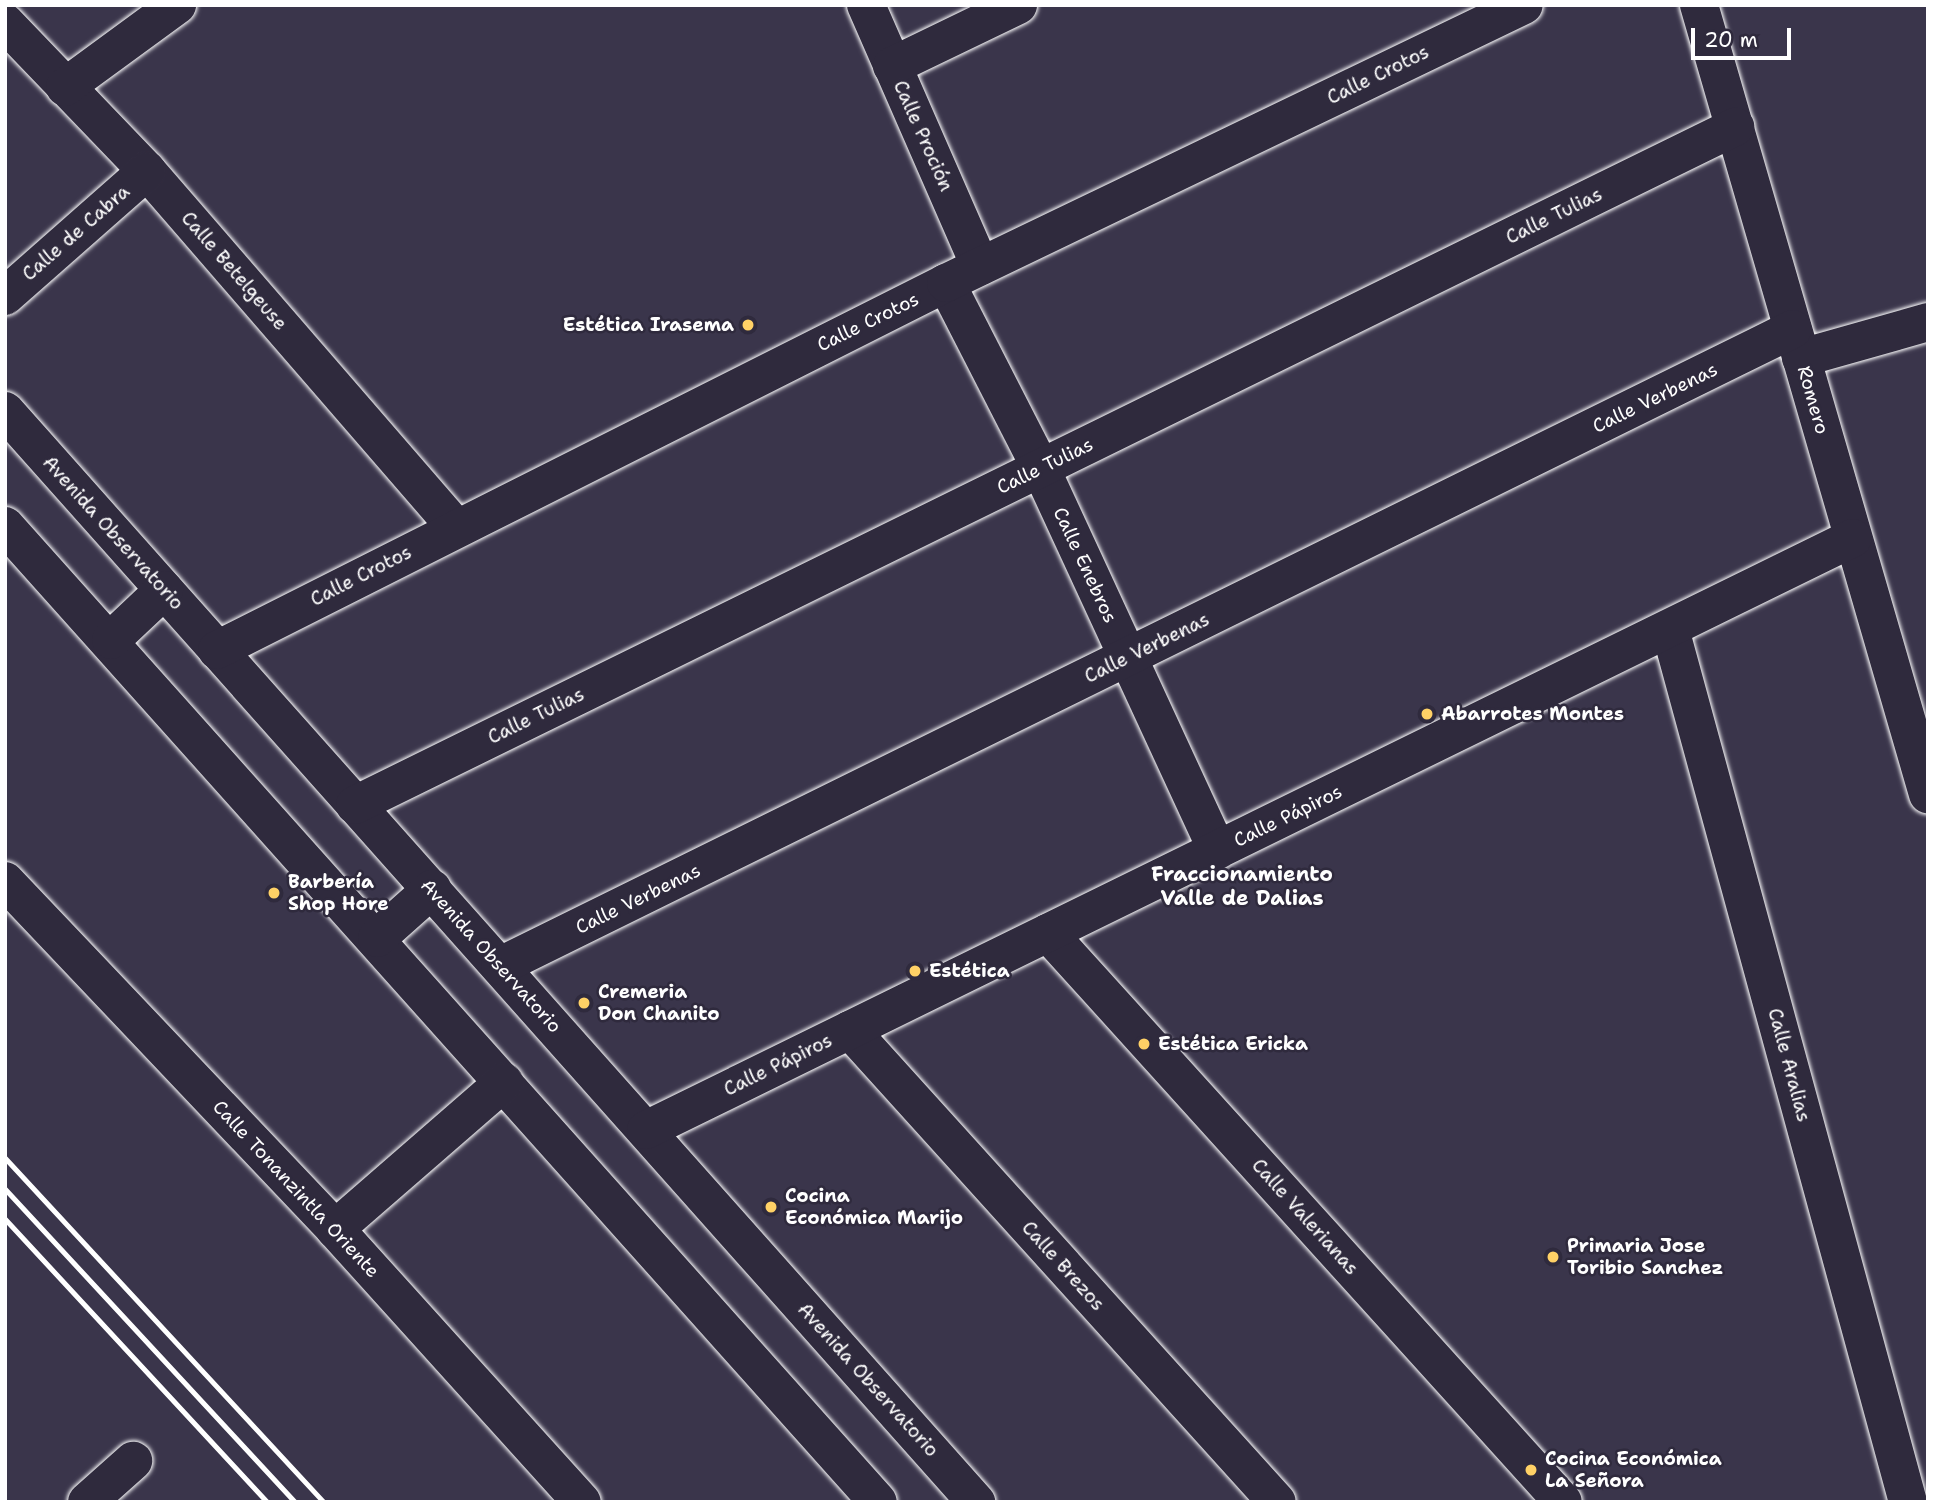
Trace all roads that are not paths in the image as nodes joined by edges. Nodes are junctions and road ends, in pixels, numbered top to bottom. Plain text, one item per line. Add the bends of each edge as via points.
1 (177, 5) edge
2 (866, 5) edge
3 (1018, 5) edge
4 (1524, 5) edge
5 (1699, 5) edge
6 (5, 23) edge
7 (892, 66) junction
8 (65, 87) junction
9 (1735, 127) junction
10 (147, 171) junction
11 (980, 266) junction
12 (946, 283) junction
13 (5, 296) edge
14 (1928, 322) edge
15 (1797, 344) junction
16 (5, 411) edge
17 (1041, 468) junction
18 (5, 526) edge
19 (455, 527) junction
20 (1853, 538) junction
21 (164, 590) junction
22 (1670, 629) junction
23 (111, 640) junction
24 (218, 650) junction
25 (1128, 657) junction
26 (1928, 794) edge
27 (355, 805) junction
28 (1217, 850) junction
29 (5, 881) edge
30 (432, 890) junction
31 (1048, 933) junction
32 (377, 938) junction
33 (500, 967) junction
34 (850, 1030) junction
35 (504, 1082) junction
36 (646, 1130) junction
37 (335, 1229) junction
38 (133, 1461) dead end
39 (87, 1502) edge
40 (582, 1502) edge
41 (878, 1502) edge
42 (976, 1502) edge
43 (1277, 1502) edge
44 (1563, 1502) edge
45 (1908, 1502) edge

1 - 8 street
2 - 7 street, Calle Proción
3 - 7 street
4 - 11 street, Calle Crotos
5 - 9 street, Romero
6 - 8 street, Calle Betelgeuse
7 - 11 street, Calle Proción
8 - 10 street, Calle Betelgeuse
9 - 15 street, Romero
9 - 17 street, Calle Tulias
10 - 13 street, Calle de Cabra
10 - 19 street, Calle Betelgeuse
11 - 12 street, Calle Crotos
12 - 17 street, Calle Enebros
12 - 19 street, Calle Crotos
14 - 15 street, Calle Verbenas
15 - 20 street, Romero
15 - 25 street, Calle Verbenas
16 - 21 street, Avenida Observatorio
17 - 25 street, Calle Enebros
17 - 27 street, Calle Tulias
18 - 23 street
19 - 24 street, Calle Crotos
20 - 22 street, Calle Pápiros
20 - 26 street, Romero
21 - 23 street
21 - 24 street, Avenida Observatorio
22 - 28 street, Calle Pápiros
22 - 45 street, Calle Aralias
23 - 32 street
24 - 27 street, Avenida Observatorio
25 - 28 street, Calle Enebros
25 - 33 street, Calle Verbenas
27 - 30 street, Avenida Observatorio
28 - 31 street, Calle Pápiros
29 - 37 street, Calle Tonanzintla Oriente
30 - 32 street
30 - 33 street, Avenida Observatorio
31 - 34 street, Calle Pápiros
31 - 44 street, Calle Valerianas
32 - 35 street
33 - 36 street, Avenida Observatorio
34 - 36 street, Calle Pápiros
34 - 43 street, Calle Brezos
35 - 37 street
35 - 41 street
36 - 42 street, Avenida Observatorio
37 - 40 street, Calle Tonanzintla Oriente
38 - 39 street

